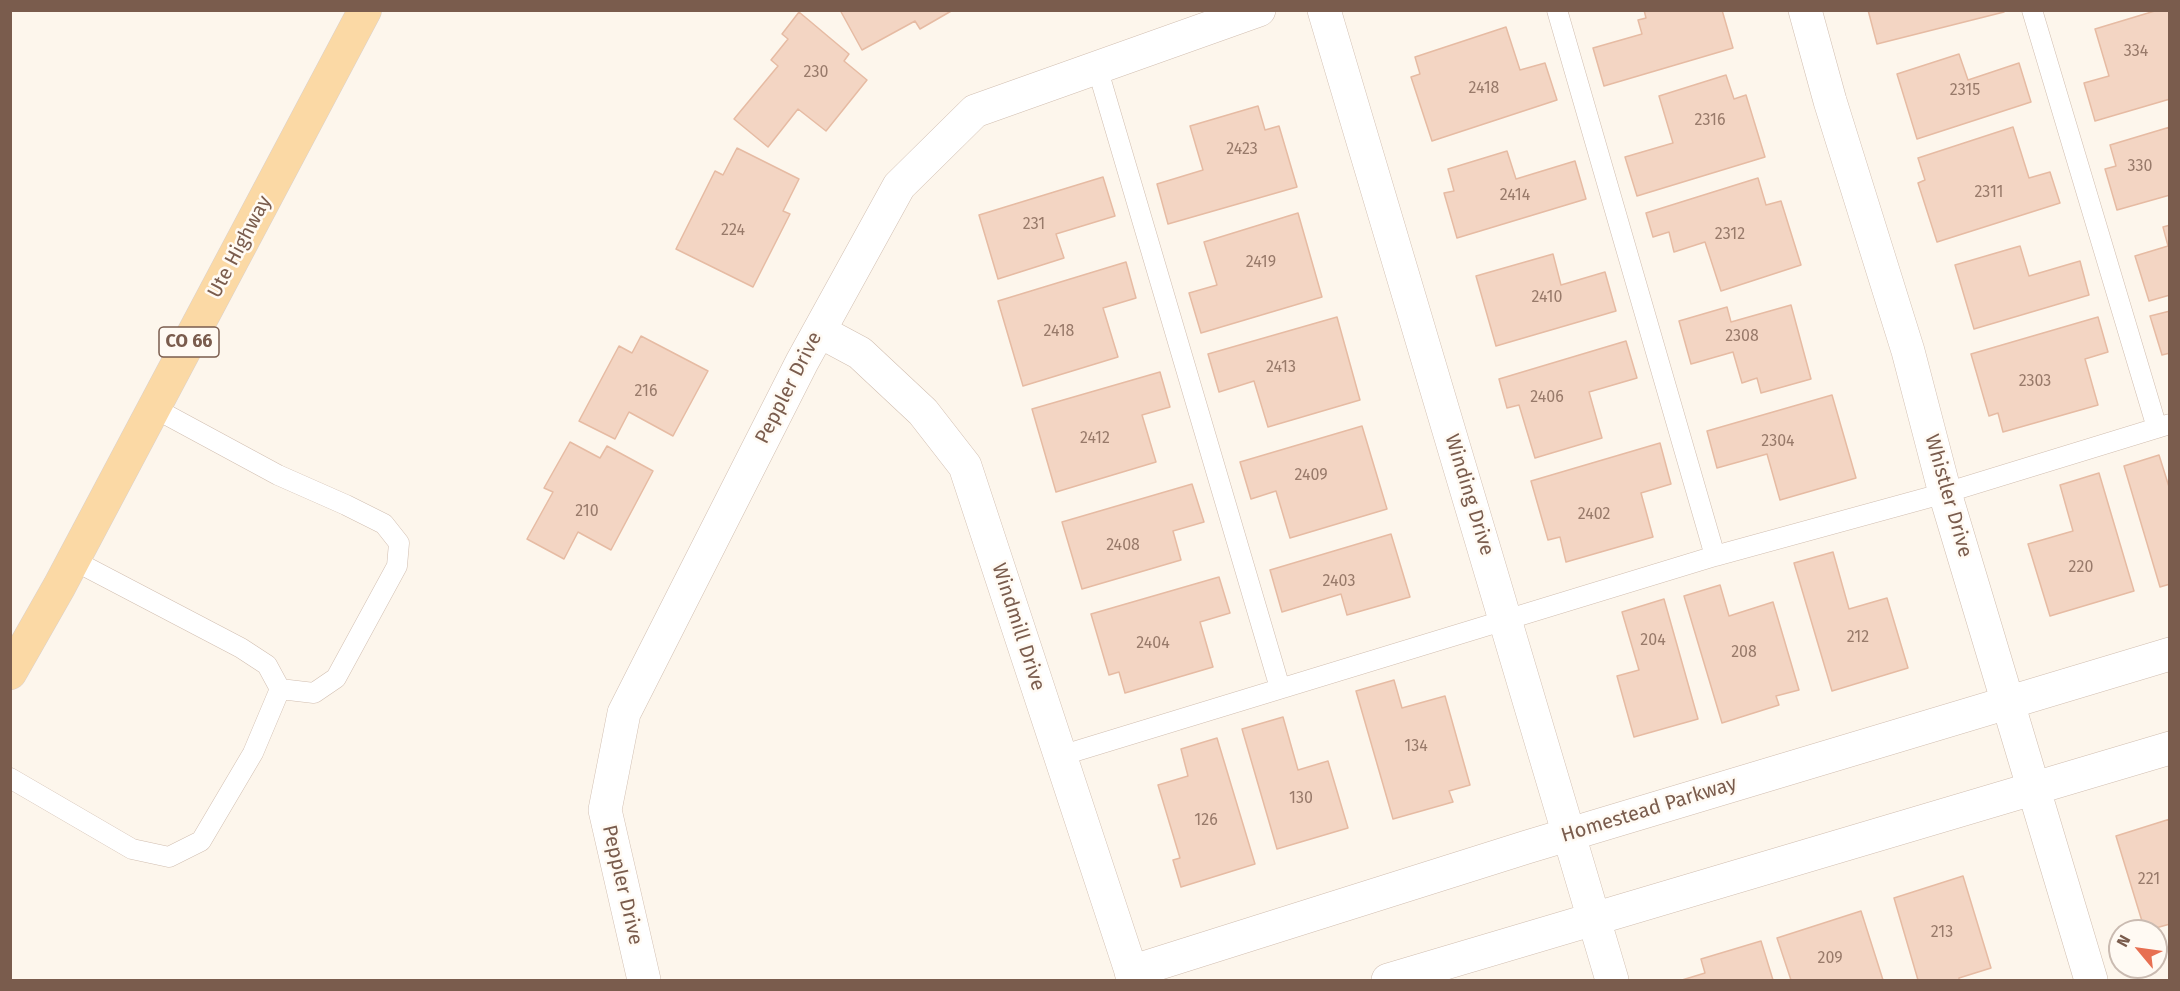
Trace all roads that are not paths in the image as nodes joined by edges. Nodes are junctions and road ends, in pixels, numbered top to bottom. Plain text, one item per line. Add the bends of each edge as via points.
1 (365, 10) edge
2 (1259, 10) edge
3 (1324, 10) edge
4 (1557, 10) edge
5 (1805, 10) edge
6 (2032, 10) edge
7 (1097, 67) junction
8 (819, 331) junction
9 (154, 408) junction
10 (2163, 426) edge
11 (1946, 493) junction
12 (1716, 556) junction
13 (73, 560) junction
14 (1506, 622) junction
15 (2169, 654) edge
16 (10, 673) edge
17 (1280, 688) junction
18 (280, 689) junction
19 (2008, 701) junction
20 (2169, 748) edge
21 (1060, 756) junction
22 (10, 778) edge
23 (2034, 788) junction
24 (1569, 835) junction
25 (1594, 920) junction
26 (1132, 976) edge
27 (644, 981) edge
28 (1388, 981) edge
29 (1612, 981) edge
30 (2091, 981) edge

1 - 9 main road, Ute Highway / CO 66
2 - 7 street, Peppler Drive
3 - 14 street, Winding Drive
4 - 12 lane
5 - 11 street, Whistler Drive via 1908,351
6 - 10 lane
7 - 8 street, Peppler Drive via 975,111 899,186
7 - 17 lane
8 - 21 street, Windmill Drive via 860,353 923,412 965,466
8 - 27 street, Peppler Drive via 624,713 605,810
9 - 13 main road, Ute Highway / CO 66
9 - 18 lane via 278,475 384,524 399,543 397,566 336,678 314,693
10 - 11 lane
11 - 12 lane
11 - 19 street, Whistler Drive
12 - 14 lane
13 - 16 main road, Ute Highway / CO 66
13 - 18 lane via 267,664
14 - 17 lane
14 - 24 street, Winding Drive
15 - 19 street, Homestead Parkway
17 - 21 lane
18 - 22 lane via 253,753 201,841 169,857 132,849
19 - 23 street, Whistler Drive
19 - 24 street, Homestead Parkway
20 - 23 street
21 - 26 street, Windmill Drive
23 - 25 street
23 - 30 street, Whistler Drive
24 - 25 street, Winding Drive
24 - 26 street, Homestead Parkway
25 - 28 street
25 - 29 street, Winding Drive

